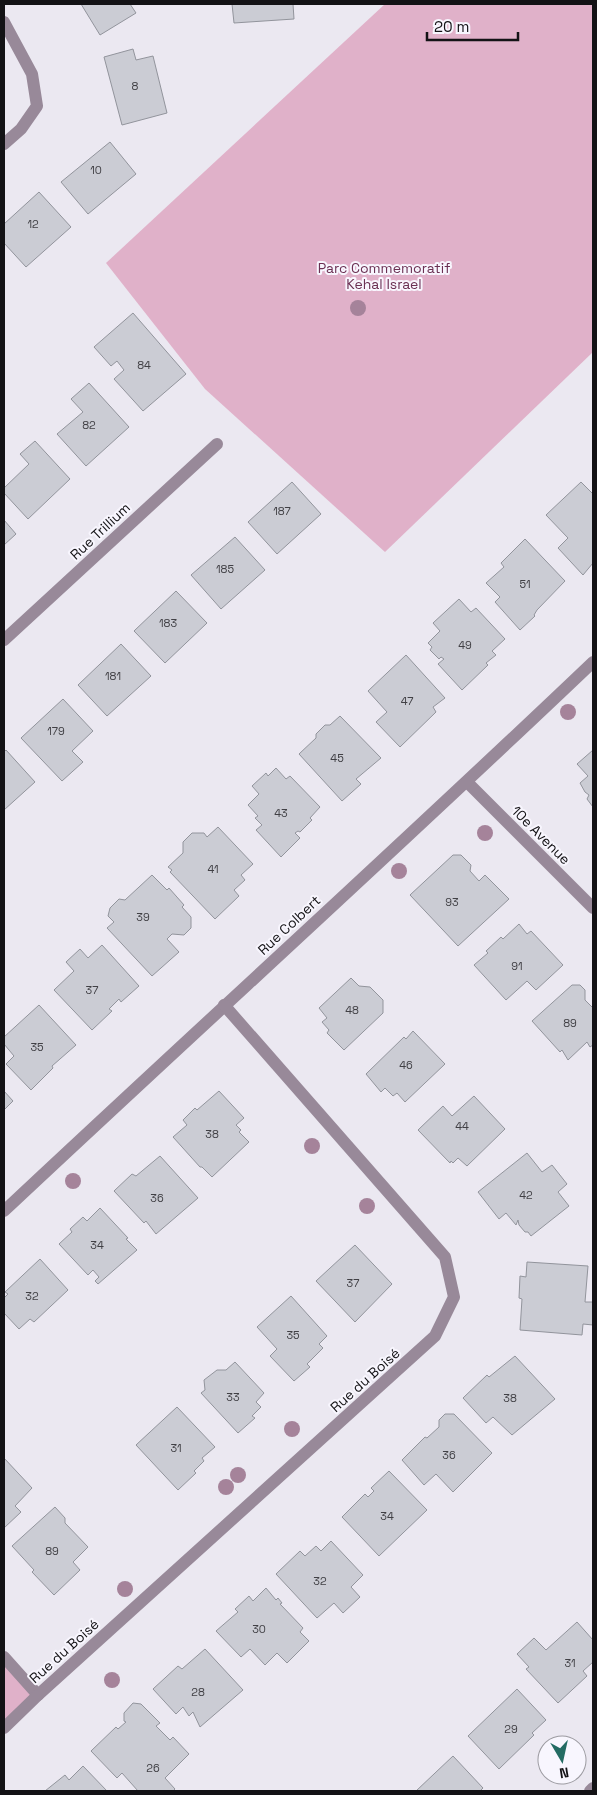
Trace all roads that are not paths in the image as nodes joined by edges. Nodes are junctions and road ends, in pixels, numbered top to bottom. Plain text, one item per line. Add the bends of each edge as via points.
1 (4, 22) edge
2 (4, 144) edge
3 (217, 444) dead end
4 (4, 640) edge
5 (593, 662) edge
6 (467, 782) junction
7 (593, 908) edge
8 (224, 1005) junction
9 (4, 1211) edge
10 (4, 1657) edge
11 (38, 1695) junction
12 (4, 1728) edge
13 (593, 1788) edge
14 (590, 1791) edge

1 - 2 street via 32,74 37,106 21,129
3 - 4 street, Rue Trillium
5 - 6 street, Rue Colbert
6 - 7 street, 10e Avenue
6 - 8 street, Rue Colbert
8 - 9 street, Rue Colbert
8 - 11 street, Rue du Boisé via 445,1257 454,1297 436,1336
10 - 11 street
11 - 12 street, Rue du Boisé
13 - 14 street

